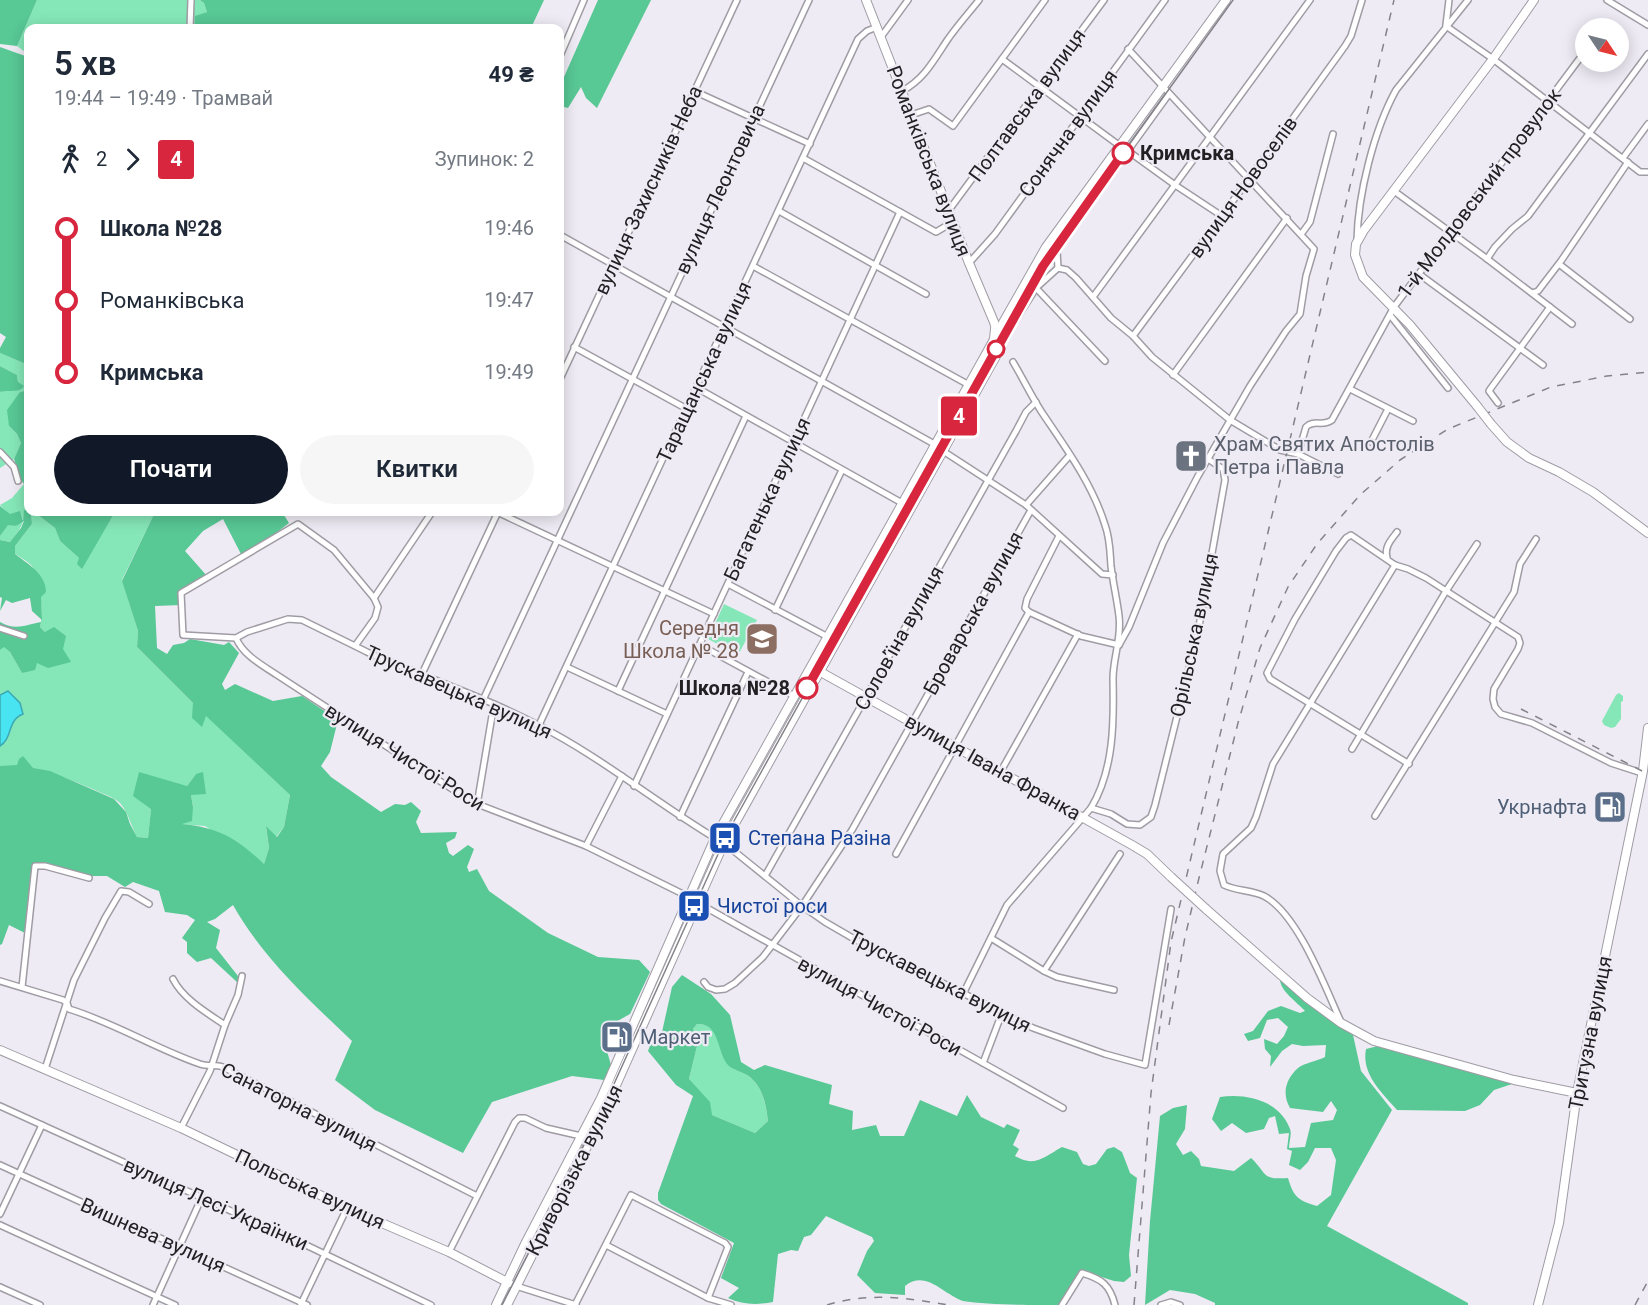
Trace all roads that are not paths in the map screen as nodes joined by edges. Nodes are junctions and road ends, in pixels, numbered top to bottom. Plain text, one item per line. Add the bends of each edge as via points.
1 (191, 0) edge
2 (584, 0) edge
3 (737, 0) edge
4 (809, 0) edge
5 (866, 0) edge
6 (908, 0) edge
7 (979, 0) edge
8 (1045, 0) edge
9 (1104, 0) edge
10 (1165, 0) edge
11 (1226, 0) edge
12 (1310, 0) edge
13 (1362, 0) edge
14 (1449, 0) edge
15 (1468, 0) edge
16 (1534, 0) edge
17 (1607, 0) edge
18 (190, 24) edge
19 (1648, 25) edge
20 (1446, 26) junction
21 (877, 27) junction
22 (881, 37) junction
23 (564, 47) edge
24 (1128, 49) junction
25 (1648, 54) edge
26 (1493, 58) junction
27 (1002, 59) junction
28 (1575, 65) edge
29 (1163, 87) junction
30 (1041, 88) junction
31 (694, 91) junction
32 (902, 91) junction
33 (1170, 94) junction
34 (1548, 101) junction
35 (911, 116) junction
36 (1079, 116) junction
37 (754, 118) junction
38 (1648, 124) edge
39 (1589, 133) junction
40 (1333, 134) dead end
41 (1210, 138) junction
42 (810, 144) junction
43 (1120, 146) junction
44 (1128, 151) junction
45 (803, 158) junction
46 (1625, 160) junction
47 (1640, 172) junction
48 (1648, 172) edge
49 (1249, 179) junction
50 (1648, 181) edge
51 (1175, 185) junction
52 (1394, 191) junction
53 (950, 210) junction
54 (779, 211) junction
55 (900, 212) junction
56 (1222, 216) junction
57 (1287, 218) junction
58 (953, 222) junction
59 (1451, 232) junction
60 (1302, 233) junction
61 (564, 237) edge
62 (1356, 244) junction
63 (1487, 259) junction
64 (969, 263) junction
65 (1559, 264) junction
66 (613, 265) junction
67 (876, 265) junction
68 (753, 266) junction
69 (1058, 268) junction
70 (1419, 274) junction
71 (1036, 288) junction
72 (1535, 293) junction
73 (926, 294) dead end
74 (670, 297) junction
75 (1093, 297) junction
76 (1550, 307) junction
77 (1392, 311) junction
78 (1630, 319) dead end
79 (850, 320) junction
80 (994, 322) joint
81 (1572, 324) dead end
82 (725, 327) junction
83 (1133, 336) junction
84 (998, 338) junction
85 (574, 347) junction
86 (1519, 347) junction
87 (1105, 361) dead end
88 (1013, 362) dead end
89 (1543, 365) dead end
90 (564, 370) edge
91 (1173, 375) junction
92 (632, 379) junction
93 (822, 381) junction
94 (969, 386) junction
95 (697, 388) junction
96 (1448, 388) dead end
97 (1350, 389) junction
98 (1036, 402) junction
99 (1498, 403) dead end
100 (1388, 408) junction
101 (687, 409) junction
102 (746, 416) junction
103 (1230, 420) junction
104 (1413, 422) dead end
105 (1371, 442) dead end
106 (793, 443) junction
107 (936, 445) junction
108 (943, 451) junction
109 (0, 452) edge
110 (1298, 454) junction
111 (1071, 455) junction
112 (1208, 459) junction
113 (842, 470) junction
114 (1338, 474) dead end
115 (988, 480) junction
116 (18, 481) dead end
117 (902, 503) junction
118 (1028, 507) junction
119 (429, 516) edge
120 (495, 516) edge
121 (506, 516) edge
122 (1397, 532) dead end
123 (1648, 533) edge
124 (1059, 536) junction
125 (1536, 539) dead end
126 (557, 540) junction
127 (1477, 544) dead end
128 (1387, 558) junction
129 (1395, 565) junction
130 (614, 567) junction
131 (1113, 575) junction
132 (728, 584) junction
133 (664, 591) junction
134 (1446, 591) junction
135 (374, 598) junction
136 (776, 610) junction
137 (1029, 612) junction
138 (714, 614) junction
139 (1494, 621) junction
140 (0, 628) edge
141 (1078, 634) junction
142 (24, 636) dead end
143 (828, 637) junction
144 (236, 638) junction
145 (700, 645) junction
146 (1119, 645) junction
147 (355, 646) junction
148 (811, 666) junction
149 (567, 667) junction
150 (820, 671) junction
151 (748, 672) junction
152 (421, 676) junction
153 (618, 691) junction
154 (794, 696) junction
155 (865, 696) junction
156 (483, 700) junction
157 (494, 704) junction
158 (1311, 704) junction
159 (668, 714) junction
160 (913, 722) junction
161 (539, 725) junction
162 (1648, 728) edge
163 (1361, 734) junction
164 (956, 746) junction
165 (1352, 748) dead end
166 (1646, 761) edge
167 (1409, 764) junction
168 (1001, 771) junction
169 (1642, 773) junction
170 (622, 776) junction
171 (634, 786) junction
172 (477, 805) junction
173 (1091, 808) junction
174 (1375, 816) dead end
175 (680, 817) junction
176 (1083, 818) junction
177 (715, 838) junction
178 (724, 843) junction
179 (586, 846) junction
180 (896, 854) dead end
181 (1120, 854) dead end
182 (765, 876) junction
183 (89, 878) dead end
184 (689, 897) junction
185 (698, 903) junction
186 (149, 904) dead end
187 (802, 906) junction
188 (1171, 909) dead end
189 (991, 938) junction
190 (773, 946) junction
191 (1044, 971) junction
192 (242, 976) dead end
193 (173, 979) dead end
194 (0, 981) edge
195 (704, 982) dead end
196 (22, 987) junction
197 (1113, 990) dead end
198 (964, 992) junction
199 (67, 1003) junction
200 (1002, 1013) junction
201 (1341, 1023) junction
202 (225, 1025) junction
203 (0, 1050) edge
204 (983, 1063) junction
205 (210, 1065) junction
206 (45, 1069) junction
207 (1577, 1093) junction
208 (0, 1106) edge
209 (1064, 1108) dead end
210 (42, 1125) junction
211 (182, 1128) junction
212 (581, 1136) junction
213 (0, 1165) edge
214 (18, 1174) junction
215 (477, 1196) junction
216 (202, 1197) junction
217 (346, 1208) junction
218 (0, 1214) edge
219 (0, 1225) edge
220 (606, 1245) junction
221 (180, 1246) junction
222 (449, 1252) junction
223 (325, 1254) junction
224 (506, 1282) junction
225 (516, 1286) junction
226 (0, 1287) edge
227 (157, 1297) junction
228 (708, 1298) junction
229 (303, 1304) edge
230 (40, 1305) edge
231 (153, 1305) edge
232 (175, 1305) edge
233 (431, 1305) edge
234 (496, 1305) edge
235 (507, 1305) edge
236 (575, 1305) edge
237 (731, 1305) edge
238 (1062, 1305) edge
239 (1115, 1305) edge
240 (1161, 1305) edge
241 (1180, 1305) edge
242 (1538, 1305) edge

1 - 18 street
2 - 23 street
3 - 31 street, вулиця Захисників Неба
4 - 37 street, вулиця Леонтовича
5 - 21 main road, Романківська вулиця
6 - 22 street
7 - 32 street via 927,72
8 - 27 street
9 - 30 street, Полтавська вулиця
10 - 24 street, Сонячна вулиця
11 - 29 main road, Криворізька вулиця
12 - 41 street
13 - 49 street, вулиця Новоселів via 1351,36
14 - 20 street
15 - 20 street
16 - 26 main road
17 - 19 street
20 - 26 street
20 - 62 street via 1388,104 1362,191
21 - 22 main road, Романківська вулиця
21 - 42 street, Таращанська вулиця via 858,39
22 - 32 main road, Романківська вулиця
24 - 29 street
24 - 36 street, Сонячна вулиця
25 - 39 street
26 - 34 street
26 - 52 main road
27 - 30 street
27 - 35 street via 953,126 928,109
28 - 34 street, 1-й Молдовський провулок
29 - 33 street
29 - 43 main road, Криворізька вулиця
30 - 36 street
30 - 53 street, Полтавська вулиця
31 - 37 street
31 - 66 street, вулиця Захисників Неба
32 - 35 main road, Романківська вулиця
33 - 41 street
33 - 44 street
34 - 39 street
34 - 59 street, 1-й Молдовський провулок
35 - 53 main road, Романківська вулиця
36 - 43 street
36 - 64 street, Сонячна вулиця via 995,234
37 - 42 street
37 - 74 street, вулиця Леонтовича
38 - 46 street
39 - 46 street
39 - 63 street via 1528,216 1512,228
40 - 60 street via 1310,222
41 - 49 street
41 - 51 street
42 - 45 street, Таращанська вулиця
43 - 84 main road, Криворізька вулиця via 1046,247
44 - 51 street
44 - 69 street via 1059,246
45 - 54 street, Таращанська вулиця
45 - 55 street
46 - 47 street
46 - 65 street
47 - 48 street
47 - 50 street
49 - 56 street, вулиця Новоселів
49 - 57 street
51 - 56 street
51 - 75 street
52 - 59 street
52 - 62 main road
53 - 58 main road, Романківська вулиця
54 - 67 street
54 - 68 street, Таращанська вулиця
55 - 58 street via 936,232
55 - 67 street, Багатенька вулиця
56 - 83 street, вулиця Новоселів
57 - 60 street
57 - 91 street
58 - 64 main road, Романківська вулиця
59 - 63 street
59 - 70 street, 1-й Молдовський провулок
60 - 103 street via 1314,249 1300,314
61 - 66 street
62 - 77 main road via 1355,255 1363,278
63 - 72 street
64 - 80 main road, Романківська вулиця
65 - 72 street
65 - 78 street
66 - 74 street
66 - 85 street, вулиця Захисників Неба
67 - 73 street
67 - 79 street, Багатенька вулиця
68 - 79 street
68 - 82 street, Таращанська вулиця
69 - 71 street
69 - 75 street via 1067,270
70 - 77 street, 1-й Молдовський провулок
70 - 86 street
71 - 84 street
71 - 87 street
72 - 76 street
74 - 82 street
74 - 92 street, вулиця Леонтовича
75 - 83 street
76 - 81 street
76 - 86 street
77 - 96 street
77 - 97 street, 1-й Молдовський провулок
77 - 123 main road, bridge via 1507,442 1593,492
79 - 93 street, Багатенька вулиця
79 - 94 street
80 - 84 main road, Криворізька вулиця
82 - 93 street
82 - 95 street, Таращанська вулиця
83 - 91 street
84 - 94 main road, Криворізька вулиця
84 - 108 main road, Криворізька вулиця via 999,351
85 - 90 street, вулиця Захисників Неба
85 - 92 street
86 - 89 street
86 - 99 street via 1489,391
88 - 98 street
91 - 103 street
92 - 101 street
92 - 126 street, вулиця Леонтовича
93 - 106 street, Багатенька вулиця
93 - 107 street
94 - 107 main road, Криворізька вулиця
95 - 101 street, Таращанська вулиця
95 - 102 street
97 - 100 street
97 - 110 street, 1-й Молдовський провулок via 1329,422 1306,427
98 - 111 street
98 - 115 street, Соловʼїна вулиця via 1026,412
100 - 104 street
100 - 105 street
101 - 130 street, Таращанська вулиця
102 - 106 street
102 - 133 street
103 - 110 street via 1280,450
103 - 112 street
106 - 113 street
106 - 132 street, Багатенька вулиця
107 - 117 main road, Криворізька вулиця
108 - 115 street
108 - 150 main road, Криворізька вулиця
109 - 116 street via 14,467
110 - 114 street
111 - 118 street, Броварська вулиця
111 - 131 street via 1106,526
112 - 146 street via 1163,543
112 - 173 street, Орільська вулиця via 1223,469 1225,480 1198,632 1150,817 1147,822 1132,826
113 - 117 street
113 - 136 street
115 - 118 street
115 - 155 street, Соловʼїна вулиця
117 - 143 main road, Криворізька вулиця
118 - 124 street
118 - 160 street, Броварська вулиця
119 - 135 street
120 - 152 street
121 - 126 street
122 - 128 street via 1385,552
124 - 131 street via 1102,574
124 - 137 street via 1027,599 1025,608
125 - 139 street via 1520,564 1514,592
126 - 130 street
126 - 156 street, вулиця Леонтовича
127 - 134 street
128 - 129 street
128 - 158 street via 1351,535 1342,542 1269,666 1270,679
129 - 134 street
129 - 158 street
130 - 133 street
130 - 149 street, Таращанська вулиця
131 - 146 street via 1120,618
132 - 136 street
132 - 138 street, Багатенька вулиця
133 - 138 street
133 - 153 street
134 - 139 street
134 - 163 street
135 - 144 street, Трускавецька вулиця via 334,550 298,524 181,593 183,635
135 - 147 street via 378,607 375,618
136 - 143 street
137 - 141 street
137 - 164 street
138 - 145 street, Багатенька вулиця
139 - 167 street
139 - 169 street via 1515,633 1520,643 1494,689 1495,707 1501,714 1532,723 1611,763
140 - 142 street
141 - 146 street
141 - 168 street
143 - 148 main road, Криворізька вулиця
144 - 147 street, Трускавецька вулиця via 288,619 302,620
144 - 172 street, вулиця Чистої Роси via 246,653 277,675
145 - 151 street
145 - 159 street, Багатенька вулиця
146 - 173 street via 1114,662 1106,776
147 - 152 street, Трускавецька вулиця
148 - 150 main road, вулиця Івана Франка
148 - 154 main road, Криворізька вулиця
149 - 153 street
149 - 161 street, Таращанська вулиця
150 - 155 main road, вулиця Івана Франка
150 - 178 main road, Криворізька вулиця
151 - 154 street
151 - 175 street
152 - 156 street, Трускавецька вулиця
153 - 159 street
154 - 177 main road, Криворізька вулиця
155 - 160 main road, вулиця Івана Франка
155 - 182 street, Соловʼїна вулиця
156 - 157 street, Трускавецька вулиця
157 - 161 street, Трускавецька вулиця
157 - 172 street
158 - 163 street
158 - 201 street via 1273,764 1251,828 1223,854 1221,881 1227,887 1263,896 1283,912 1302,939
159 - 171 street, Багатенька вулиця
160 - 164 main road, вулиця Івана Франка
160 - 187 street, Броварська вулиця via 852,830
161 - 170 street, Трускавецька вулиця
162 - 166 main road, Тритузна вулиця
163 - 165 street
163 - 167 street
164 - 168 main road, вулиця Івана Франка
164 - 180 street
166 - 169 main road, Тритузна вулиця
167 - 174 street
168 - 176 main road, вулиця Івана Франка
169 - 207 main road, Тритузна вулиця
170 - 171 street, Трускавецька вулиця
170 - 179 street
171 - 175 street, Трускавецька вулиця
172 - 179 street, вулиця Чистої Роси
173 - 176 street
175 - 177 street, Трускавецька вулиця
176 - 189 street via 1007,905
176 - 201 main road, вулиця Івана Франка, bridge via 1147,854 1289,983
177 - 184 main road, Криворізька вулиця
178 - 182 street, Трускавецька вулиця
178 - 185 main road, Криворізька вулиця
179 - 184 street, вулиця Чистої Роси
181 - 191 street
182 - 187 street, Трускавецька вулиця
183 - 196 street via 34,866
184 - 212 main road, Криворізька вулиця
185 - 190 street, вулиця Чистої Роси
185 - 225 main road, Криворізька вулиця via 601,1119
186 - 199 street via 129,891 122,891 81,964
187 - 190 street, Броварська вулиця
187 - 198 street, Трускавецька вулиця via 856,940
188 - 200 street, Трускавецька вулиця via 1145,1065 1064,1040
189 - 191 street
189 - 198 street
190 - 195 street, Броварська вулиця via 725,989 716,990
190 - 204 street, вулиця Чистої Роси
191 - 197 street
192 - 202 street
193 - 202 street via 182,992
194 - 196 street, Санаторна вулиця
196 - 199 street, Санаторна вулиця
198 - 200 street, Трускавецька вулиця
199 - 205 street, Санаторна вулиця via 69,1009 185,1059
199 - 206 street
200 - 204 street
201 - 207 main road, вулиця Івана Франка via 1374,1041 1514,1080
202 - 205 street
203 - 206 main road, Польська вулиця
204 - 209 street, вулиця Чистої Роси
205 - 211 street
205 - 215 street, Санаторна вулиця via 223,1066
206 - 211 main road, Польська вулиця
207 - 242 main road, Тритузна вулиця via 1559,1223
208 - 210 street, вулиця Лесі Українки
210 - 214 street
210 - 216 street, вулиця Лесі Українки
211 - 217 main road, Польська вулиця
212 - 215 street via 519,1118
212 - 224 main road, Криворізька вулиця
213 - 214 street, Вишнева вулиця
214 - 218 street
214 - 221 street, Вишнева вулиця
215 - 222 street
216 - 221 street
216 - 223 street, вулиця Лесі Українки
217 - 222 main road, Польська вулиця
217 - 223 street
219 - 227 street
220 - 228 street
220 - 228 street via 631,1195 652,1205 728,1247
220 - 236 street
221 - 227 street
221 - 229 street, Вишнева вулиця
222 - 224 main road, Польська вулиця
223 - 229 street
223 - 233 street, вулиця Лесі Українки
224 - 225 main road, Польська вулиця
224 - 234 main road, Криворізька вулиця
225 - 235 main road, Криворізька вулиця
225 - 236 street, Польська вулиця
226 - 230 street
227 - 231 street
227 - 232 street
228 - 237 street
238 - 239 street via 1082,1273 1107,1286
240 - 241 street

